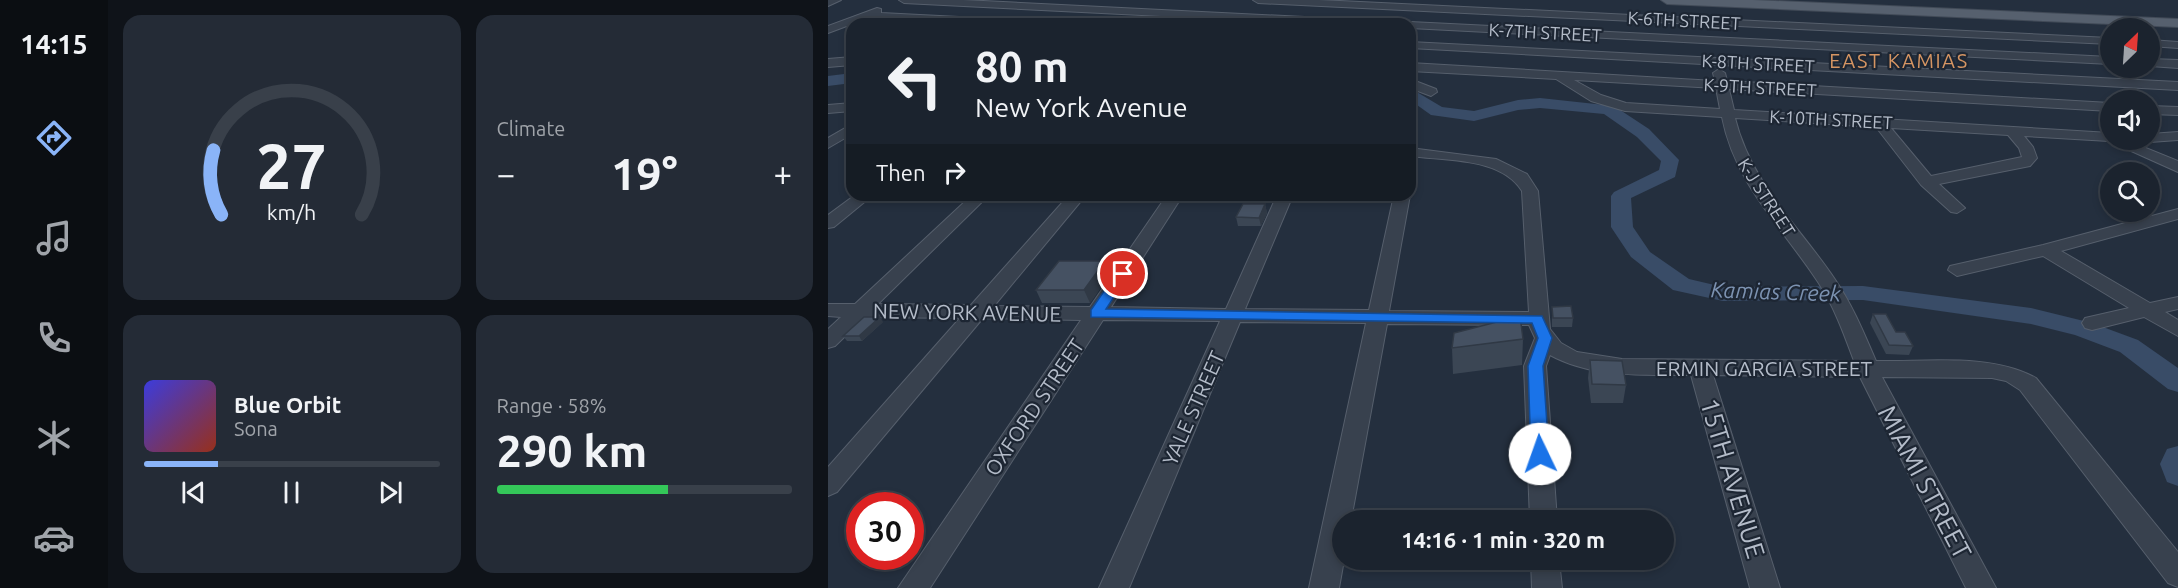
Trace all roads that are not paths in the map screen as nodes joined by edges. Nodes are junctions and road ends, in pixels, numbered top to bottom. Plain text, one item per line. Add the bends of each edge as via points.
1 (836, 0) edge
2 (904, 0) edge
3 (1185, 0) edge
4 (1258, 0) edge
5 (1667, 0) edge
6 (1706, 1) edge
7 (828, 3) edge
8 (1441, 4) edge
9 (1165, 13) junction
10 (1974, 14) junction
11 (866, 15) junction
12 (859, 18) edge
13 (923, 18) edge
14 (1157, 18) edge
15 (1265, 18) edge
16 (1708, 21) junction
17 (2178, 23) edge
18 (846, 24) edge
19 (1416, 25) edge
20 (1426, 26) junction
21 (828, 32) edge
22 (846, 34) edge
23 (2000, 36) junction
24 (1711, 40) junction
25 (1416, 41) edge
26 (2100, 41) edge
27 (2160, 44) edge
28 (2178, 45) edge
29 (1416, 47) edge
30 (2021, 56) junction
31 (2100, 60) edge
32 (1716, 61) junction
33 (846, 62) edge
34 (828, 63) edge
35 (2160, 63) edge
36 (2178, 64) edge
37 (1416, 66) edge
38 (1561, 75) junction
39 (2045, 79) junction
40 (1721, 84) junction
41 (1416, 86) edge
42 (2178, 86) edge
43 (1431, 92) dead end
44 (2073, 105) junction
45 (2100, 106) edge
46 (846, 108) edge
47 (828, 109) edge
48 (2160, 110) edge
49 (2178, 111) edge
50 (1728, 113) junction
51 (1880, 122) junction
52 (2100, 128) edge
53 (2011, 130) junction
54 (846, 133) edge
55 (2178, 136) edge
56 (2100, 137) edge
57 (2160, 137) edge
58 (828, 144) edge
59 (2139, 150) edge
60 (1416, 154) edge
61 (2178, 167) edge
62 (1926, 182) junction
63 (857, 201) edge
64 (975, 201) edge
65 (1073, 201) edge
66 (1171, 201) edge
67 (1282, 201) edge
68 (1401, 201) edge
69 (1957, 208) dead end
70 (2178, 214) edge
71 (828, 223) edge
72 (2046, 250) junction
73 (1957, 270) dead end
74 (2178, 303) edge
75 (1842, 309) joint
76 (828, 310) edge
77 (862, 311) junction
78 (977, 312) junction
79 (2148, 312) junction
80 (1096, 313) junction
81 (1233, 315) junction
82 (1379, 315) junction
83 (2092, 323) dead end
84 (1541, 328) junction
85 (2178, 329) edge
86 (828, 341) edge
87 (1700, 368) junction
88 (1867, 368) junction
89 (828, 485) edge
90 (1543, 510) edge
91 (1546, 570) edge
92 (2178, 574) edge
93 (913, 588) edge
94 (1114, 588) edge
95 (1324, 588) edge
96 (1547, 588) edge
97 (1765, 588) edge
98 (1981, 588) edge

1 - 7 street
2 - 9 street
2 - 11 street
3 - 9 street
4 - 8 street, K-6TH STREET
5 - 6 main road
6 - 10 main road
6 - 16 street, K-J STREET
8 - 16 street, K-6TH STREET
8 - 20 street
9 - 14 street
9 - 15 street
10 - 17 main road
10 - 23 street
11 - 12 street
11 - 13 street
16 - 23 street, K-6TH STREET
16 - 24 street, K-J STREET
18 - 21 street
19 - 20 street, K-7TH STREET
20 - 24 street, K-7TH STREET
20 - 25 street
21 - 22 street
23 - 26 street, K-6TH STREET
23 - 30 street
24 - 30 street, K-7TH STREET
24 - 32 street, K-J STREET
27 - 28 street
29 - 32 street, K-8TH STREET
30 - 31 street, K-7TH STREET
30 - 39 street
32 - 39 street, K-8TH STREET
32 - 40 street, K-J STREET
33 - 34 street
35 - 36 street
37 - 38 street, K-9TH STREET
38 - 40 street, K-9TH STREET
38 - 50 street, K-10TH STREET via 1562,80 1614,105
39 - 42 street, K-8TH STREET
39 - 44 street
40 - 44 street, K-9TH STREET
40 - 50 street, K-J STREET
41 - 43 street
44 - 45 street, K-9TH STREET
44 - 52 street
46 - 47 street
48 - 49 street
50 - 51 street, K-10TH STREET
50 - 75 street, K-J STREET via 1748,174 1827,282
51 - 53 street, K-10TH STREET
51 - 62 street
53 - 56 street, K-10TH STREET
53 - 62 street via 2030,153 2025,164
54 - 58 street
55 - 57 street
59 - 61 street
60 - 84 street via 1491,162 1527,183
62 - 69 street
63 - 71 street
64 - 77 street
65 - 78 street
66 - 80 street, OXFORD STREET
67 - 81 street, YALE STREET
68 - 82 street
70 - 72 street
72 - 73 street
72 - 79 street
74 - 79 street
75 - 88 street, MIAMI STREET
76 - 77 street, NEW YORK AVENUE
77 - 78 street, NEW YORK AVENUE
77 - 86 street
78 - 80 street, NEW YORK AVENUE
78 - 89 street
79 - 83 street
79 - 85 street
80 - 81 street, NEW YORK AVENUE
80 - 93 street, OXFORD STREET
81 - 82 street, NEW YORK AVENUE
81 - 94 street, YALE STREET
82 - 84 street, NEW YORK AVENUE
82 - 95 street
84 - 87 street, ERMIN GARCIA STREET via 1553,348 1582,361 1622,368
84 - 90 street via 1536,366
87 - 88 street, ERMIN GARCIA STREET
87 - 97 street, 15TH AVENUE
88 - 92 street, ERMIN GARCIA STREET via 1992,370 2023,379
88 - 98 street, MIAMI STREET
91 - 96 street

